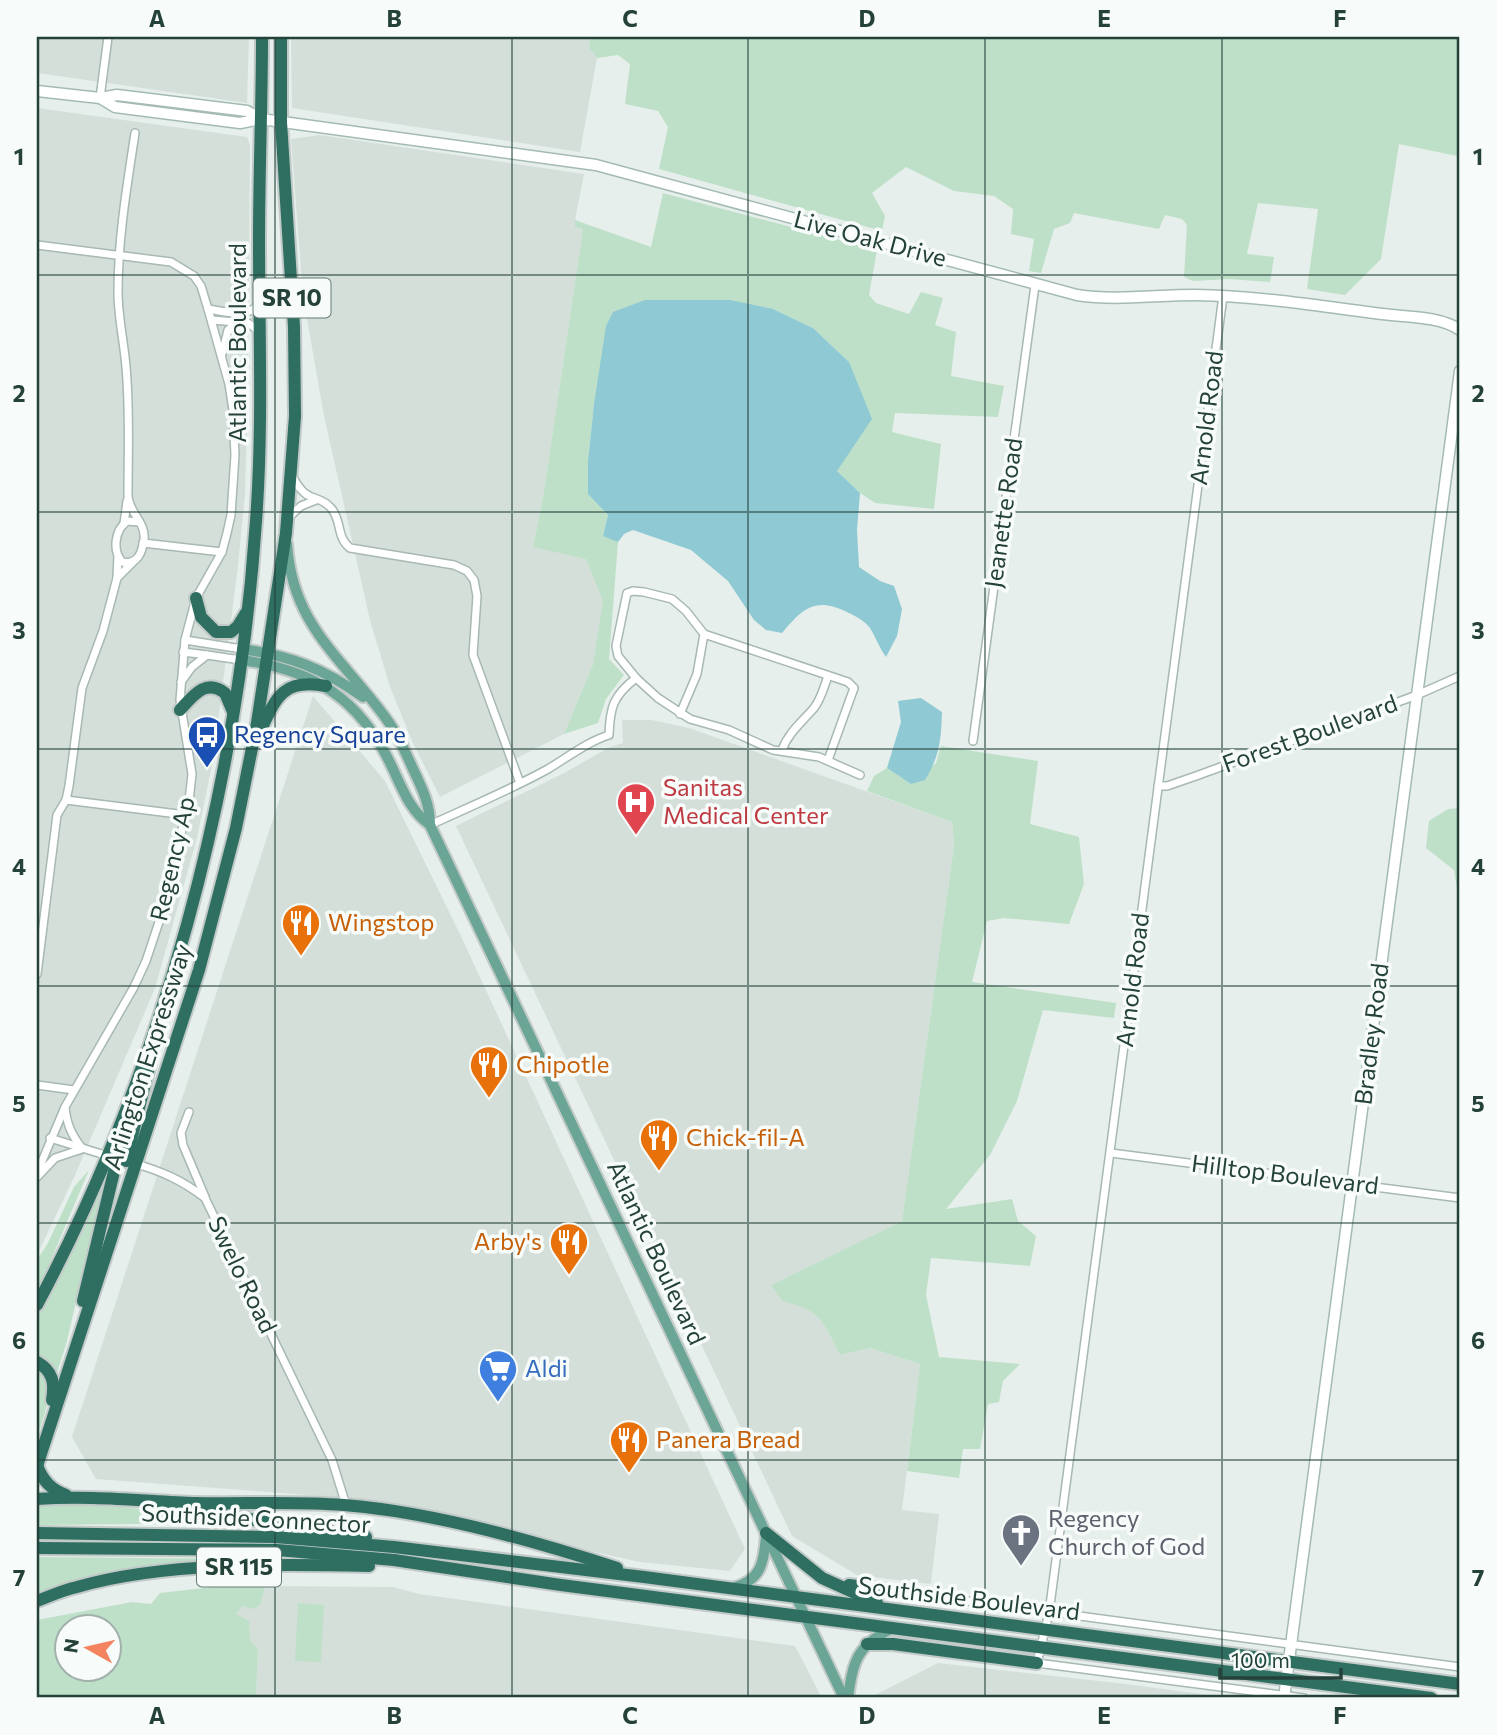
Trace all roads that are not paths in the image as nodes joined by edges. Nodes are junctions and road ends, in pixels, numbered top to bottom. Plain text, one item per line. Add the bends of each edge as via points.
1 (108, 37) edge
2 (262, 37) edge
3 (281, 37) edge
4 (37, 91) edge
5 (100, 98) junction
6 (261, 119) junction
7 (281, 121) junction
8 (135, 132) dead end
9 (37, 245) edge
10 (119, 256) junction
11 (1035, 285) junction
12 (1223, 296) junction
13 (260, 304) junction
14 (208, 309) junction
15 (212, 320) junction
16 (238, 322) junction
17 (1460, 330) edge
18 (260, 332) junction
19 (222, 355) junction
20 (1460, 371) edge
21 (292, 474) junction
22 (316, 500) junction
23 (128, 501) junction
24 (288, 519) junction
25 (139, 522) junction
26 (124, 524) junction
27 (143, 543) junction
28 (222, 552) junction
29 (118, 556) junction
30 (133, 562) junction
31 (117, 578) junction
32 (196, 598) junction
33 (247, 610) junction
34 (704, 634) junction
35 (185, 640) junction
36 (183, 652) junction
37 (242, 654) junction
38 (207, 655) junction
39 (268, 658) junction
40 (828, 676) junction
41 (1460, 676) edge
42 (636, 678) junction
43 (180, 682) junction
44 (326, 687) junction
45 (1417, 695) junction
46 (379, 709) junction
47 (180, 710) junction
48 (233, 712) junction
49 (680, 714) junction
50 (973, 741) dead end
51 (782, 750) junction
52 (251, 755) junction
53 (828, 760) junction
54 (860, 775) dead end
55 (520, 783) junction
56 (1158, 786) junction
57 (66, 800) junction
58 (186, 815) junction
59 (430, 825) junction
60 (172, 971) junction
61 (37, 974) edge
62 (37, 1085) edge
63 (74, 1090) junction
64 (65, 1107) junction
65 (189, 1112) dead end
66 (50, 1138) junction
67 (82, 1148) junction
68 (1111, 1153) junction
69 (121, 1160) junction
70 (37, 1175) edge
71 (1353, 1184) junction
72 (205, 1198) junction
73 (1460, 1198) edge
74 (37, 1305) edge
75 (37, 1362) edge
76 (67, 1373) junction
77 (45, 1442) junction
78 (37, 1466) edge
79 (77, 1497) junction
80 (37, 1499) edge
81 (125, 1500) junction
82 (346, 1505) junction
83 (37, 1533) edge
84 (766, 1533) junction
85 (37, 1548) edge
86 (473, 1556) junction
87 (446, 1569) junction
88 (644, 1577) junction
89 (822, 1578) junction
90 (731, 1588) junction
91 (901, 1592) joint
92 (796, 1597) junction
93 (37, 1601) edge
94 (900, 1611) junction
95 (1049, 1613) junction
96 (806, 1617) junction
97 (893, 1628) junction
98 (1045, 1629) junction
99 (867, 1644) junction
100 (1291, 1645) junction
101 (1041, 1646) junction
102 (1289, 1662) junction
103 (1037, 1663) junction
104 (1460, 1667) edge
105 (1286, 1679) junction
106 (1460, 1684) edge
107 (1284, 1697) edge
108 (846, 1698) edge
109 (1304, 1698) edge
110 (1431, 1698) edge

1 - 5 street
2 - 6 highway, Atlantic Boulevard / SR 10
3 - 7 highway, Atlantic Boulevard / SR 10
4 - 5 main road, Live Oak Drive
5 - 6 main road, Live Oak Drive via 115,107 240,123
6 - 7 main road, Live Oak Drive
6 - 13 highway, Atlantic Boulevard / SR 10
7 - 11 main road, Live Oak Drive via 596,165
7 - 21 highway, Atlantic Boulevard / SR 10 via 295,356
8 - 10 street
9 - 10 street, Regency Ap
10 - 14 street, Regency Ap via 171,262 187,270 201,285
10 - 23 street via 128,396
11 - 12 main road, Live Oak Drive via 1097,298
11 - 50 street, Jeanette Road
12 - 17 main road, Live Oak Drive via 1435,321
12 - 56 street, Arnold Road
13 - 14 street via 245,314
13 - 18 highway, Atlantic Boulevard / SR 10
14 - 15 street, Regency Ap
15 - 16 street
15 - 19 street, Regency Ap
16 - 18 street
16 - 19 street via 228,330
18 - 33 highway, Atlantic Boulevard / SR 10 via 258,493
19 - 28 street, Regency Ap via 233,410 235,455 231,515
20 - 45 main road, Bradley Road
21 - 22 street via 302,492
21 - 24 highway, Atlantic Boulevard / SR 10
22 - 24 street
22 - 55 street via 333,510 341,539 350,548 454,565 471,575 477,596 473,654
23 - 25 street
23 - 26 street
24 - 39 highway, Atlantic Boulevard
24 - 46 main road, Atlantic Boulevard / SR 10 via 289,565 304,612
25 - 26 street
25 - 27 street
26 - 29 street via 116,542
27 - 28 street
27 - 30 street
28 - 32 street, Regency Ap
29 - 30 street via 122,562
29 - 31 street
30 - 31 street
31 - 57 street via 82,688
32 - 33 highway via 201,617 216,632 231,632
32 - 35 street, Regency Ap
33 - 37 highway, Atlantic Boulevard / SR 10
34 - 40 street
34 - 42 street via 679,603 644,592 626,593 616,646 618,656
34 - 49 street via 697,674
35 - 36 street, Regency Ap
35 - 37 street
36 - 38 street
36 - 43 street, Regency Ap
37 - 38 street
37 - 39 main road, Atlantic Boulevard / SR 10
37 - 48 highway, Arlington Expressway
38 - 43 street
39 - 44 main road, Atlantic Boulevard / SR 10
39 - 46 main road via 312,666
39 - 52 highway, Arlington Expressway
40 - 51 street via 821,696
40 - 53 street via 854,688
41 - 45 street, Forest Boulevard
42 - 49 street
42 - 55 street via 613,704 610,735
43 - 47 street, Regency Ap
44 - 52 highway via 299,684 284,691 271,708
44 - 59 main road, Atlantic Boulevard / SR 10 via 369,727 410,805
45 - 56 street, Forest Boulevard
45 - 71 main road, Bradley Road
46 - 59 main road, Atlantic Boulevard / SR 10 via 426,797
47 - 48 highway via 197,692 214,687 225,693
47 - 58 street, Regency Ap via 192,774
48 - 60 highway, Arlington Expressway via 205,849
49 - 51 street
51 - 53 street
52 - 69 highway, Arlington Expressway via 207,942
53 - 54 street
55 - 59 street
56 - 68 street, Arnold Road
57 - 58 street
57 - 61 street via 57,815
58 - 63 street, Regency Ap via 146,961
59 - 84 main road, Atlantic Boulevard / SR 10
60 - 69 highway
60 - 69 highway, Arlington Expressway via 139,1070
62 - 63 street
63 - 64 street, Regency Ap
64 - 66 street, Regency Ap
64 - 67 street via 72,1136
65 - 72 street via 181,1133 183,1146
66 - 67 street, Swelo Road
66 - 70 street, Regency Ap
67 - 69 street, Swelo Road
67 - 70 street via 55,1158
68 - 71 street, Hilltop Boulevard
68 - 95 street, Arnold Road
69 - 72 street, Swelo Road via 164,1172
69 - 74 highway, Arlington Expressway via 70,1239
69 - 76 highway
69 - 76 highway, Arlington Expressway
71 - 73 street, Hilltop Boulevard
71 - 100 main road, Bradley Road
72 - 82 street, Swelo Road via 332,1460
75 - 77 highway via 49,1371 53,1382
76 - 77 highway, Arlington Expressway
77 - 78 highway, Arlington Expressway
78 - 79 highway via 53,1490
79 - 80 highway, SR 115
79 - 81 highway, SR 115
81 - 82 highway
81 - 86 highway, SR 115
82 - 88 highway via 490,1532
83 - 86 highway, Southside Connector via 275,1537
84 - 89 highway
84 - 90 main road via 759,1571 750,1581
84 - 92 main road, Atlantic Boulevard / SR 10
85 - 87 highway, Southside Connector via 277,1550
86 - 88 highway, Southside Boulevard / SR 115
87 - 93 highway, SR 115 via 333,1565 196,1569 77,1587
87 - 96 highway, Southside Boulevard / SR 115
88 - 90 highway, Southside Boulevard / SR 115
89 - 91 highway
89 - 94 highway
90 - 92 highway, Southside Boulevard / SR 115
91 - 95 street
92 - 94 highway, Southside Boulevard
92 - 96 main road, Atlantic Boulevard
94 - 98 highway, Southside Boulevard
95 - 98 street, Arnold Road
95 - 100 street
96 - 97 highway, Southside Boulevard / SR 115
96 - 108 main road, Atlantic Boulevard
97 - 99 main road
97 - 101 highway, Southside Boulevard
98 - 101 street, Arnold Road
98 - 102 highway, Southside Boulevard
99 - 103 highway
99 - 108 main road via 853,1666
100 - 102 main road, Bradley Road
100 - 104 street
101 - 103 street, Arnold Road
101 - 105 highway, Southside Boulevard
102 - 105 main road, Bradley Road
102 - 106 highway, Southside Boulevard
103 - 107 street
105 - 107 main road, Bradley Road
105 - 110 highway, Southside Boulevard
107 - 109 street

